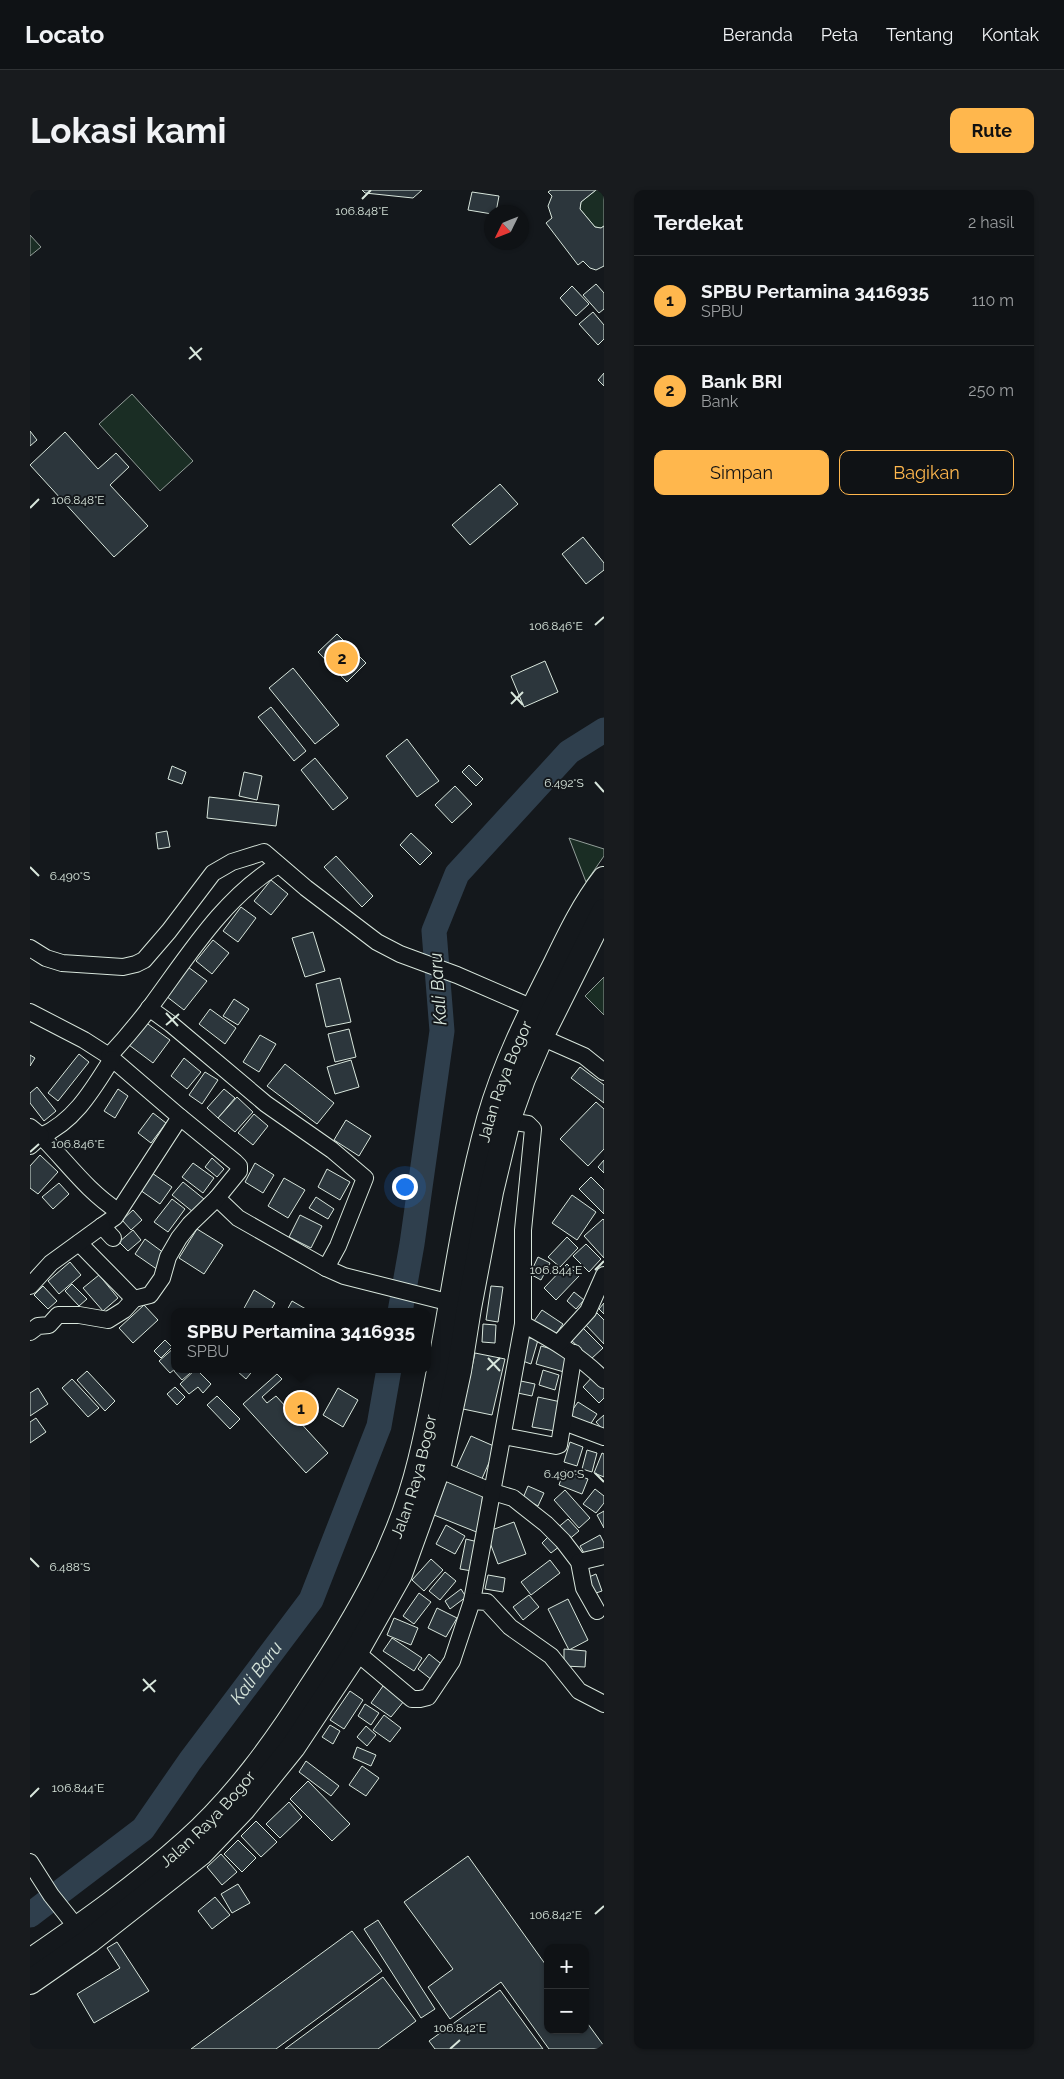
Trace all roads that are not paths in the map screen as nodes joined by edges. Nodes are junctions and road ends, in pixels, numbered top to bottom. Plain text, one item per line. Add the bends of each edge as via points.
1 (278, 865) junction
2 (604, 879) edge
3 (604, 911) edge
4 (30, 948) edge
5 (149, 1008) junction
6 (533, 1008) junction
7 (30, 1012) edge
8 (541, 1037) junction
9 (111, 1058) junction
10 (604, 1072) edge
11 (180, 1117) junction
12 (508, 1121) junction
13 (34, 1136) edge
14 (217, 1198) junction
15 (118, 1211) junction
16 (79, 1243) junction
17 (326, 1268) junction
18 (604, 1276) edge
19 (30, 1286) edge
20 (134, 1299) junction
21 (450, 1303) junction
22 (523, 1324) junction
23 (30, 1332) edge
24 (559, 1343) junction
25 (574, 1354) junction
26 (604, 1380) edge
27 (564, 1422) junction
28 (503, 1436) junction
29 (604, 1437) edge
30 (438, 1469) junction
31 (493, 1492) junction
32 (604, 1556) edge
33 (579, 1562) junction
34 (472, 1601) junction
35 (597, 1611) dead end
36 (362, 1625) junction
37 (356, 1652) junction
38 (604, 1704) edge
39 (30, 1862) edge
40 (72, 1922) junction
41 (30, 1961) edge
42 (30, 1982) edge

1 - 4 street via 264,852 220,868 144,960 136,964 124,968 62,964
1 - 5 street via 240,895 219,917
1 - 6 street via 377,942
2 - 6 highway, Jalan Raya Bogor via 588,901
3 - 8 highway, Jalan Raya Bogor
5 - 9 street
5 - 17 street via 266,1104 332,1150 365,1178
6 - 21 highway, Jalan Raya Bogor via 504,1071 489,1118
7 - 9 street
8 - 10 street via 584,1056
8 - 12 highway, Jalan Raya Bogor
9 - 11 street
9 - 13 street via 75,1112 56,1129
11 - 14 street via 239,1166 239,1171
11 - 15 street
12 - 21 highway, Jalan Raya Bogor via 491,1192
12 - 22 street via 528,1124 533,1129 523,1230
13 - 15 street via 102,1201
14 - 17 street via 238,1218
14 - 20 street via 179,1238 168,1257 162,1278 150,1295
15 - 16 street via 107,1232
16 - 19 street via 51,1263
16 - 20 street
17 - 21 street via 344,1276
18 - 24 street via 588,1311
20 - 23 street via 108,1320 58,1315 49,1325 38,1326
21 - 30 highway, Jalan Raya Bogor via 459,1371
21 - 36 highway, Jalan Raya Bogor via 441,1366 420,1464
22 - 24 street
22 - 28 street
24 - 25 street
25 - 26 street
25 - 27 street
27 - 28 street via 559,1445 556,1446
27 - 29 street
28 - 31 street
30 - 31 street
30 - 36 highway, Jalan Raya Bogor via 400,1574
31 - 33 street via 513,1498 537,1516
31 - 34 street
32 - 33 street
33 - 35 street via 584,1588
34 - 37 street via 452,1661 428,1697 412,1699
34 - 38 street via 487,1602 510,1627 551,1656 579,1691
36 - 37 highway, Jalan Raya Bogor
36 - 40 highway, Jalan Raya Bogor via 236,1792 189,1840 142,1880
37 - 42 highway, Jalan Raya Bogor via 293,1747 202,1853 89,1941
39 - 40 street
40 - 41 highway, Jalan Raya Bogor

